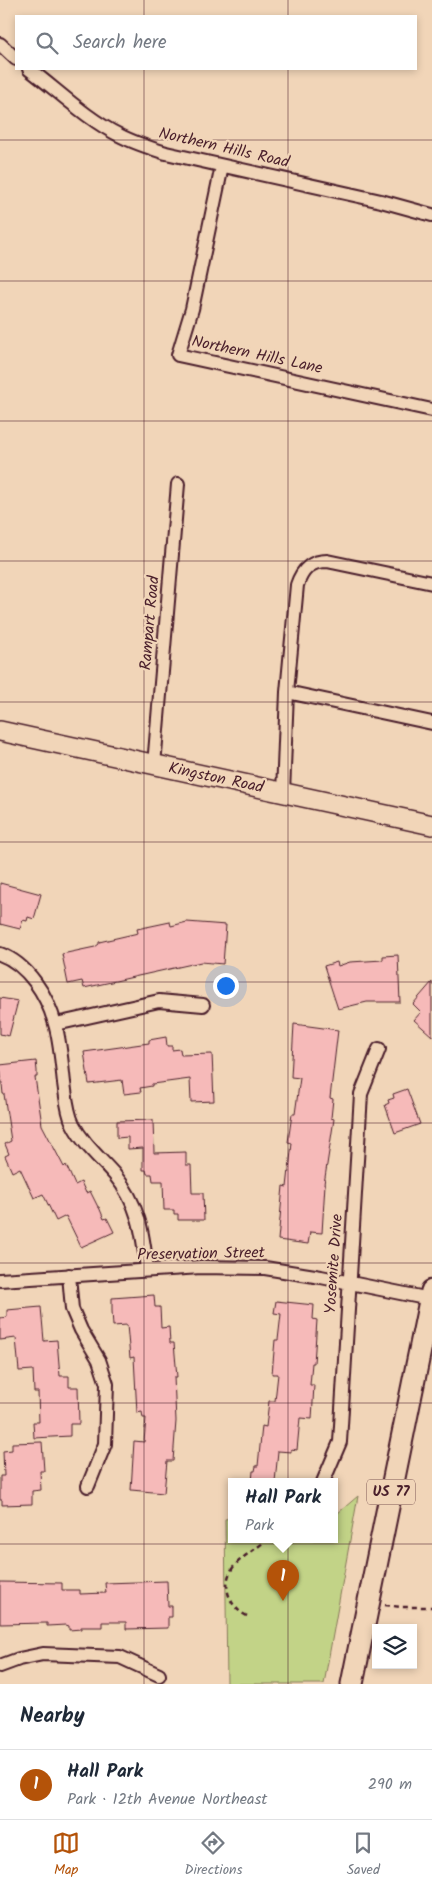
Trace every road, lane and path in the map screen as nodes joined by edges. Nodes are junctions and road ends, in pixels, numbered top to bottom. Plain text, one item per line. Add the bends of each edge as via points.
1 (0, 44) edge
2 (15, 58) edge
3 (30, 70) edge
4 (222, 166) junction
5 (432, 215) edge
6 (432, 410) edge
7 (178, 484) dead end
8 (432, 583) edge
9 (287, 692) junction
10 (432, 723) edge
11 (0, 731) edge
12 (154, 765) junction
13 (283, 792) junction
14 (432, 825) edge
15 (0, 954) edge
16 (203, 1005) dead end
17 (56, 1024) junction
18 (379, 1049) dead end
19 (147, 1270) junction
20 (69, 1275) junction
21 (0, 1280) edge
22 (349, 1282) junction
23 (431, 1295) edge
24 (325, 1478) edge
25 (88, 1486) dead end
26 (262, 1543) edge
27 (369, 1603) junction
28 (432, 1608) edge
29 (247, 1616) dead end
30 (0, 1666) edge
31 (159, 1675) dead end
32 (352, 1684) edge

1 - 2 street
3 - 4 street, Northern Hills Road via 118,135 166,153
4 - 5 street, Northern Hills Road
4 - 6 street, Northern Hills Lane via 192,308 178,355
7 - 12 street, Rampart Road
8 - 9 street via 327,561 319,561 306,568 296,585
9 - 10 street
9 - 13 street
11 - 12 street, Kingston Road
12 - 13 street, Kingston Road
13 - 14 street, Kingston Road
15 - 17 street via 32,977 52,1010
16 - 17 street via 159,1002
17 - 19 street via 73,1123 129,1197 144,1234
18 - 22 street, Yosemite Drive via 361,1094
19 - 20 street, Preservation Street
19 - 22 street, Preservation Street via 265,1268
20 - 21 street, Preservation Street
20 - 25 street via 72,1309 107,1384 105,1444
22 - 23 street, Preservation Street
22 - 24 street, Yosemite Drive via 340,1442
23 - 27 main road, US 77
26 - 29 path via 232,1569 228,1582 231,1602 238,1612
27 - 28 path
27 - 32 main road, US 77
30 - 31 street via 43,1654 120,1657

